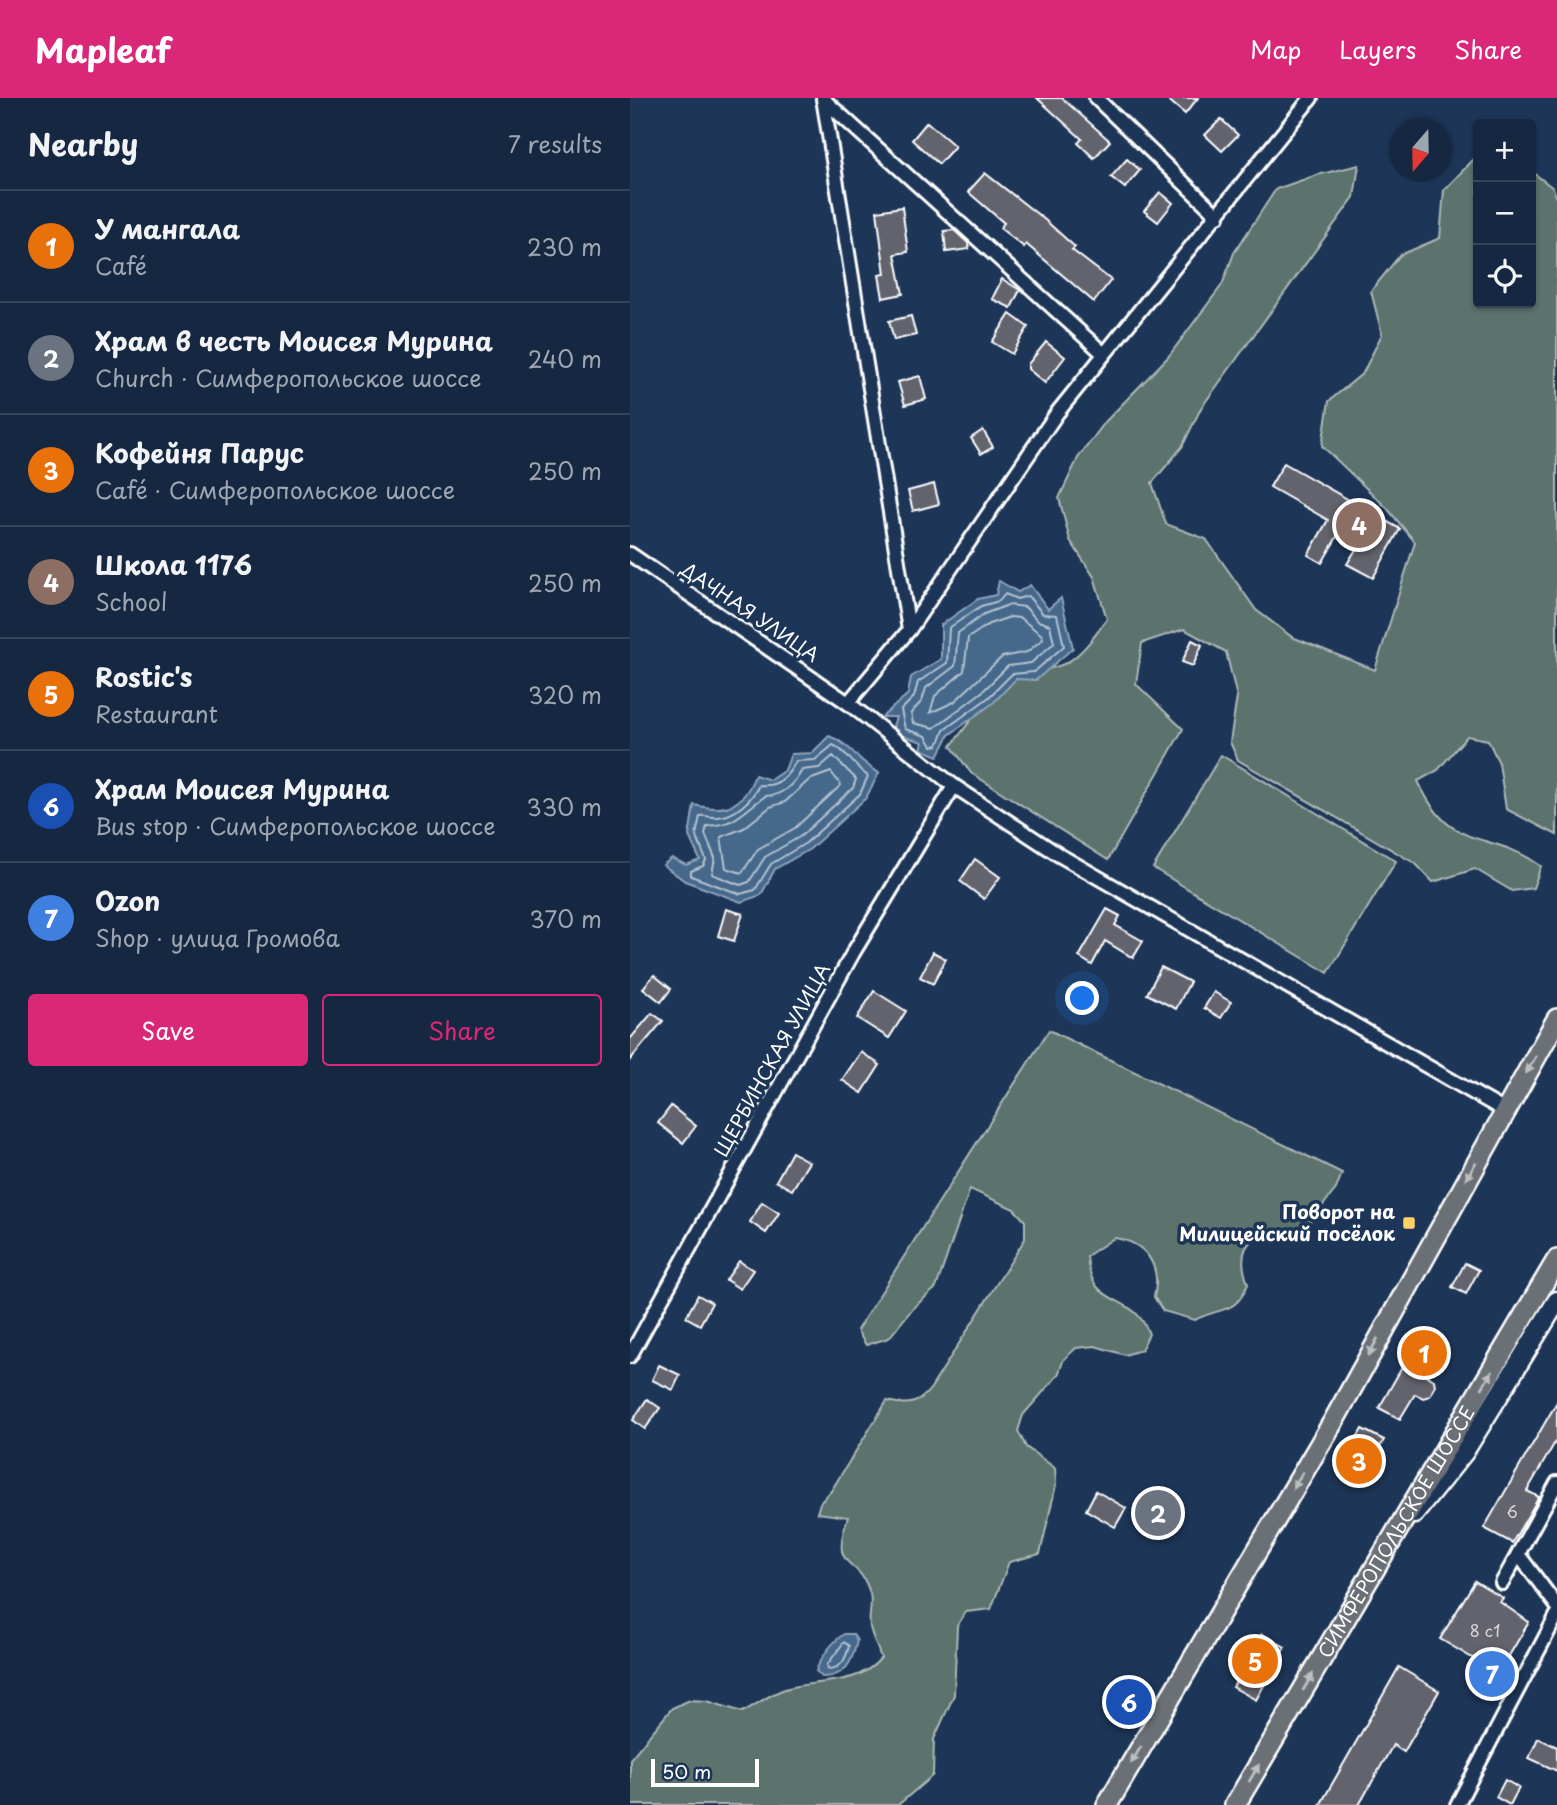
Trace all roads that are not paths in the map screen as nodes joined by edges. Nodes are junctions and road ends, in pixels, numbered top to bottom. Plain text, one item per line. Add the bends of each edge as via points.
1 (823, 98) edge
2 (1096, 98) edge
3 (1311, 98) edge
4 (1218, 216) junction
5 (1104, 354) junction
6 (630, 554) edge
7 (909, 630) junction
8 (848, 703) junction
9 (954, 786) junction
10 (1557, 1019) edge
11 (1504, 1111) junction
12 (1557, 1260) edge
13 (1557, 1301) edge
14 (630, 1356) edge
15 (1557, 1483) edge
16 (1390, 1544) junction
17 (1518, 1554) junction
18 (1502, 1583) dead end
19 (1557, 1606) edge
20 (1557, 1615) edge
21 (1107, 1805) edge
22 (1235, 1805) edge
23 (1457, 1805) edge

1 - 5 street
1 - 7 street
2 - 4 street
3 - 4 street
4 - 5 street
5 - 7 street via 1058,413
6 - 8 street, ДАЧНАЯ УЛИЦА
7 - 8 street
8 - 9 street, ДАЧНАЯ УЛИЦА
9 - 11 street, ДАЧНАЯ УЛИЦА via 1059,855
9 - 14 street, ЩЕРБИНСКАЯ УЛИЦА via 853,953
10 -> 11 main road
11 -> 21 main road via 1332,1422
16 -> 12 main road, СИМФЕРОПОЛЬСКОЕ ШОССЕ
13 - 16 main road via 1464,1452
15 - 17 street
22 -> 16 main road, СИМФЕРОПОЛЬСКОЕ ШОССЕ
17 - 18 street
17 - 19 street
20 - 23 street

